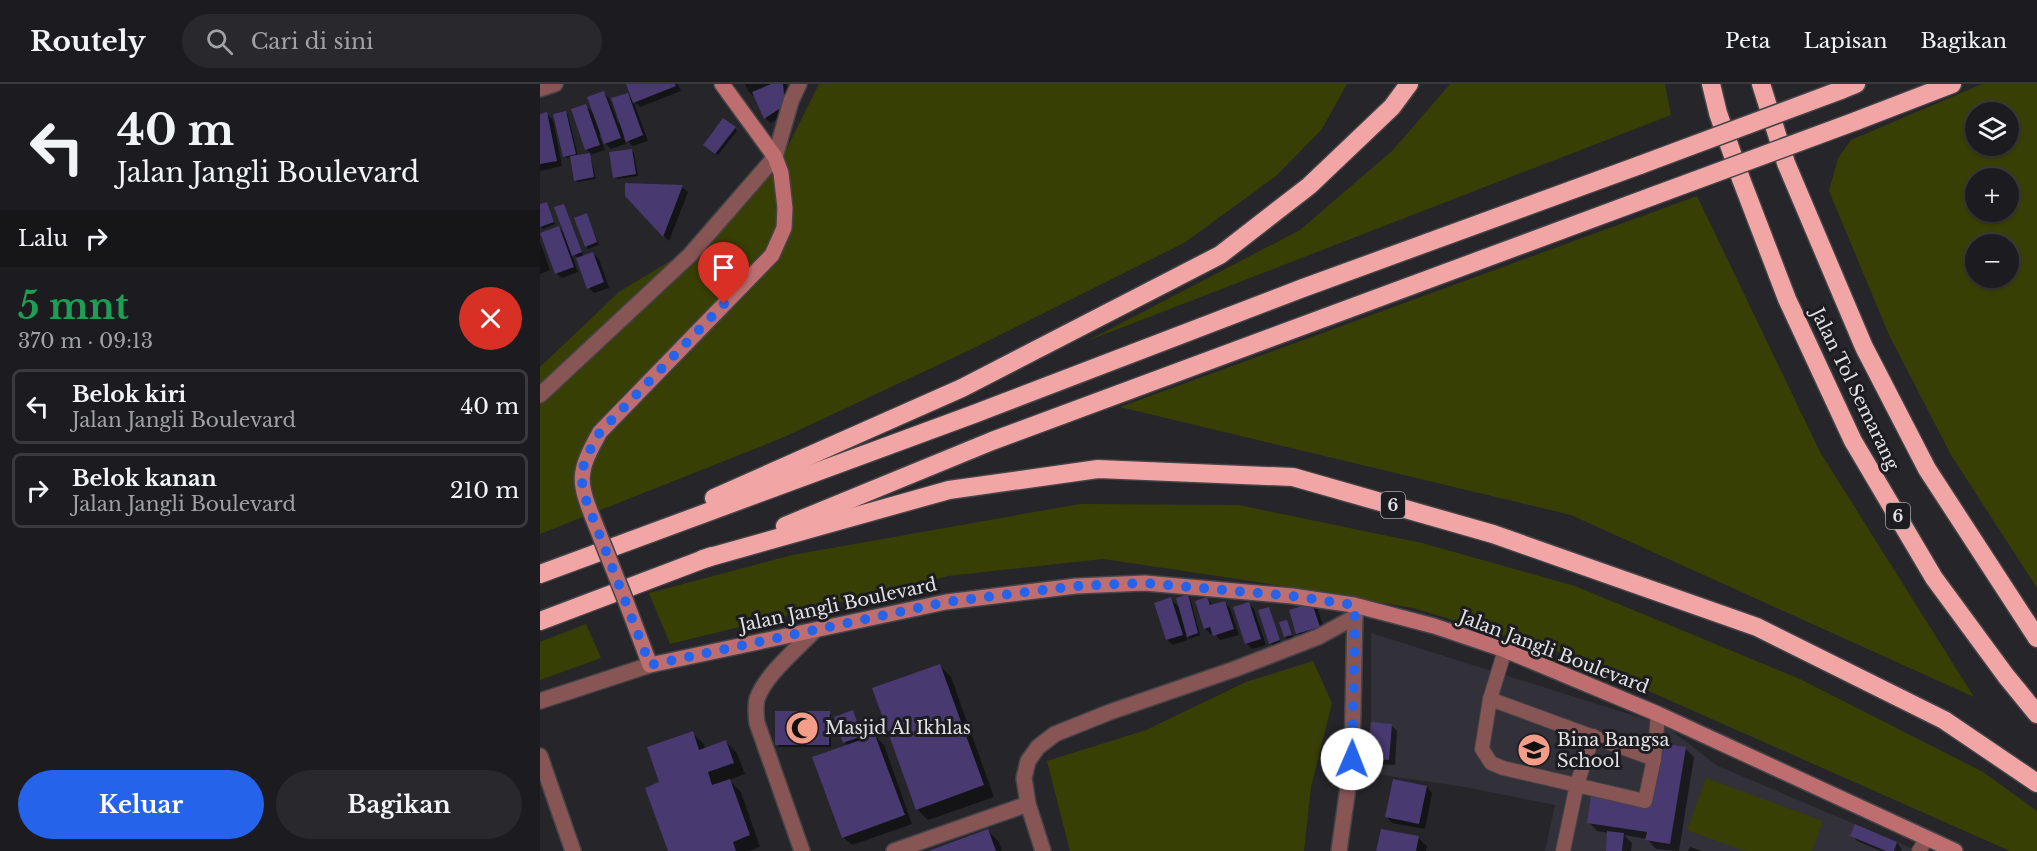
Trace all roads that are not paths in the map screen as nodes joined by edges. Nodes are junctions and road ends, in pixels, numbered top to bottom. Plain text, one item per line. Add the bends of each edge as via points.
1 (555, 84) edge
2 (722, 84) edge
3 (799, 84) edge
4 (1409, 84) edge
5 (1711, 84) edge
6 (1761, 84) edge
7 (1952, 84) edge
8 (1849, 87) edge
9 (540, 89) edge
10 (775, 157) junction
11 (540, 395) edge
12 (703, 559) junction
13 (559, 567) junction
14 (540, 574) edge
15 (1354, 611) junction
16 (540, 621) edge
17 (815, 630) junction
18 (2037, 638) edge
19 (1505, 650) junction
20 (650, 665) junction
21 (1490, 699) junction
22 (540, 701) edge
23 (1658, 714) junction
24 (2037, 714) edge
25 (1593, 736) junction
26 (540, 756) edge
27 (1654, 759) junction
28 (2037, 783) edge
29 (1577, 784) junction
30 (1028, 804) junction
31 (1923, 844) edge
32 (573, 851) edge
33 (802, 851) edge
34 (894, 851) edge
35 (1043, 851) edge
36 (1339, 851) edge
37 (1563, 851) edge
38 (1955, 851) edge

1 - 9 street
2 - 10 street
3 - 10 street
4 - 13 highway via 1392,107 1309,186 1220,255 962,388
5 - 24 highway, Jalan Tol Semarang / 6 via 1741,179 1787,299 1853,441 1934,578
6 - 18 highway, Jalan Tol Semarang via 1786,163 1864,347 1927,468
7 - 12 highway, 6, bridge via 992,441
8 - 13 highway, bridge
10 - 11 street via 690,255
10 - 20 street, bridge via 785,208 784,228 772,255 600,432 585,459 581,478 586,500
12 - 16 highway, 6
12 - 28 highway, 6 via 948,490 1098,469 1293,477 1493,534 1757,627 1944,720
13 - 14 highway
15 - 17 street, Jalan Jangli Boulevard via 1292,596 1144,583 1076,586 946,602
15 - 19 street, Jalan Jangli Boulevard via 1434,626
15 - 30 street via 1308,641 1055,734 1028,761 1024,777
15 - 36 street via 1352,759
17 - 20 street, Jalan Jangli Boulevard
17 - 33 street via 764,685 755,710
19 - 21 lane
19 - 23 street, Jalan Jangli Boulevard
20 - 22 street
21 - 25 lane
21 - 29 lane via 1482,749 1491,763
23 - 27 lane
23 - 31 street, Jalan Jangli Boulevard
25 - 27 lane
25 - 29 lane
26 - 32 street
27 - 29 lane via 1645,801
29 - 37 lane
30 - 34 street
30 - 35 street
31 - 38 street, Jalan Jangli Boulevard

